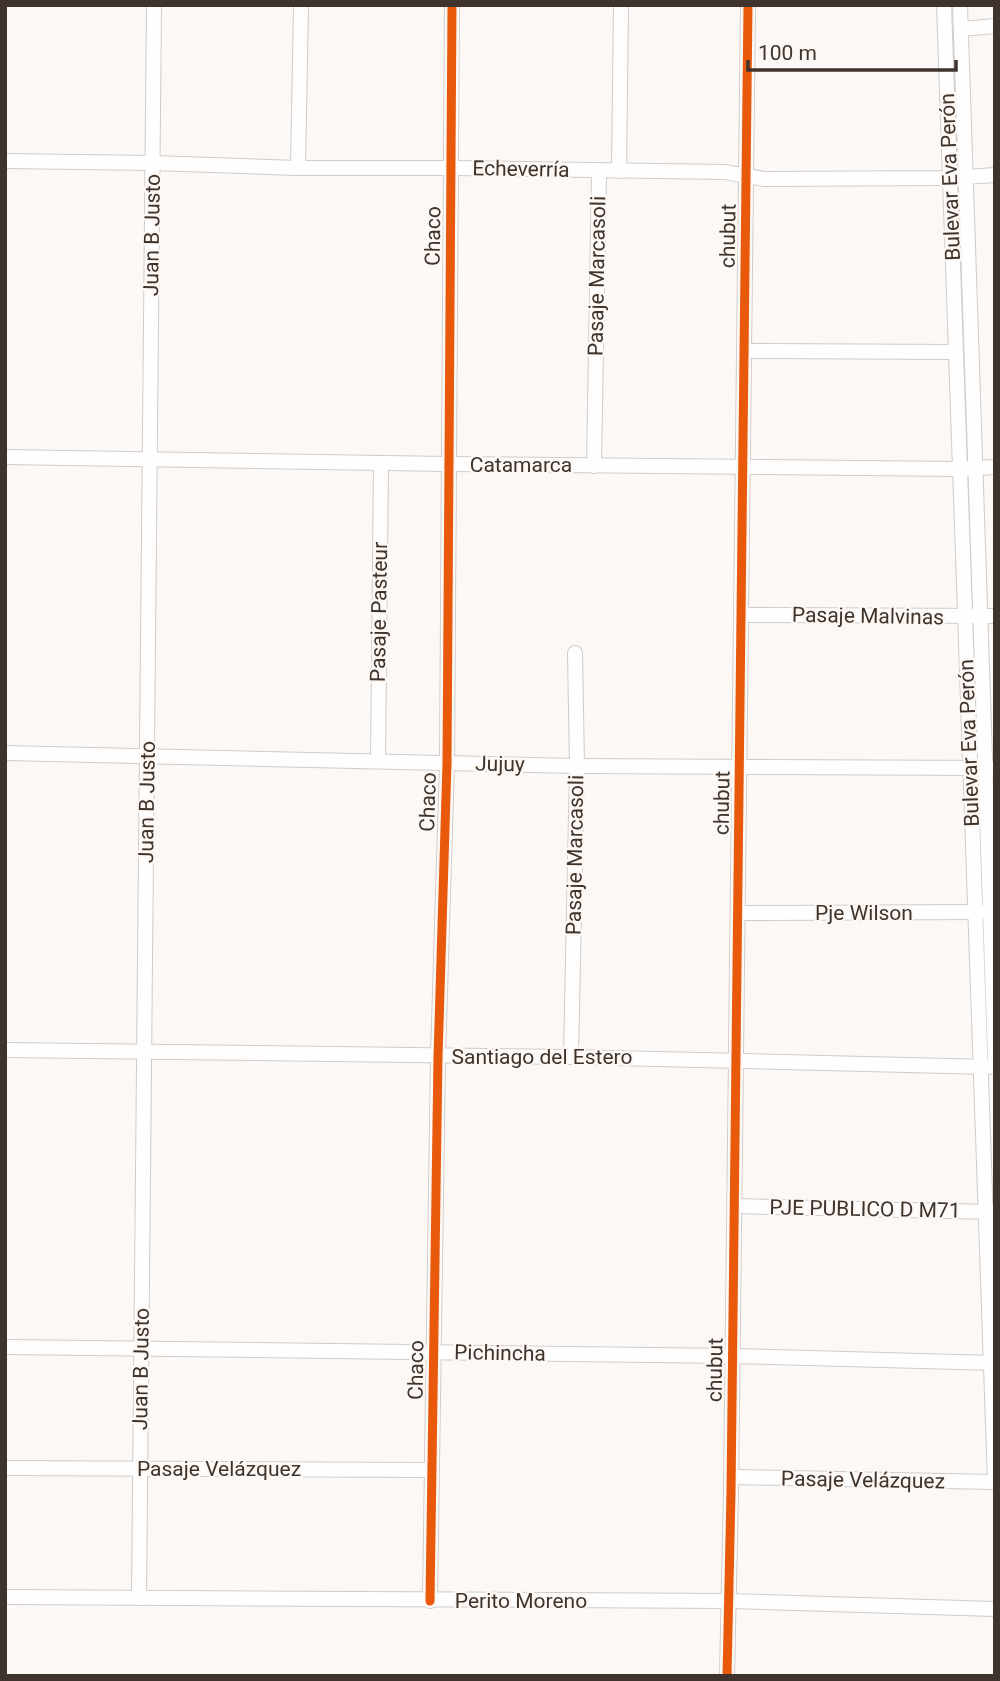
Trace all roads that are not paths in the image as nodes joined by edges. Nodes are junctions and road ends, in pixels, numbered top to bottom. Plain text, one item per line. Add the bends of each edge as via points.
1 (154, 5) edge
2 (301, 5) edge
3 (452, 5) edge
4 (621, 5) edge
5 (748, 5) edge
6 (944, 5) edge
7 (960, 5) edge
8 (995, 26) edge
9 (961, 29) junction
10 (5, 161) edge
11 (153, 163) junction
12 (298, 168) junction
13 (451, 168) junction
14 (599, 171) junction
15 (619, 171) junction
16 (995, 175) edge
17 (746, 177) junction
18 (950, 178) junction
19 (966, 178) junction
20 (745, 351) junction
21 (956, 352) junction
22 (5, 457) edge
23 (150, 459) junction
24 (381, 463) junction
25 (448, 464) junction
26 (594, 466) junction
27 (743, 467) junction
28 (995, 467) edge
29 (967, 469) junction
30 (741, 615) junction
31 (980, 616) edge
32 (575, 653) dead end
33 (5, 752) edge
34 (147, 754) junction
35 (378, 761) junction
36 (447, 763) junction
37 (739, 765) junction
38 (577, 766) junction
39 (983, 768) edge
40 (982, 912) junction
41 (738, 913) junction
42 (993, 943) edge
43 (5, 1050) edge
44 (144, 1052) junction
45 (438, 1057) junction
46 (571, 1057) junction
47 (995, 1059) edge
48 (736, 1060) junction
49 (988, 1067) edge
50 (734, 1206) junction
51 (990, 1212) edge
52 (5, 1346) edge
53 (141, 1349) junction
54 (433, 1353) junction
55 (733, 1356) junction
56 (993, 1362) edge
57 (5, 1468) edge
58 (140, 1469) junction
59 (432, 1470) junction
60 (731, 1477) junction
61 (995, 1482) edge
62 (5, 1597) edge
63 (139, 1598) junction
64 (430, 1601) junction
65 (728, 1601) junction
66 (995, 1609) edge
67 (727, 1676) edge

1 - 11 street, Juan B Justo
2 - 12 street
3 - 13 street, Chaco
4 - 15 street, Pasaje Marcasoli
5 - 17 street, chubut
6 - 18 street, Bulevar Eva Perón
7 - 9 street, Bulevar Eva Perón
8 - 9 street
9 - 19 street, Bulevar Eva Perón
10 - 11 street, Echeverría
11 - 12 street, Echeverría
11 - 23 street, Juan B Justo
12 - 13 street, Echeverría
13 - 14 street, Echeverría
13 - 25 street, Chaco
14 - 15 street, Echeverría
14 - 26 street, Pasaje Marcasoli
15 - 17 street, Echeverría via 725,172
16 - 19 street, Echeverría
17 - 18 street, Echeverría
17 - 20 street, chubut
18 - 19 street, Echeverría
18 - 21 street, Bulevar Eva Perón
19 - 29 street, Bulevar Eva Perón
20 - 21 street
20 - 27 street, chubut
21 - 29 street, Bulevar Eva Perón
22 - 23 street, Catamarca
23 - 24 street, Catamarca
23 - 34 street, Juan B Justo
24 - 25 street, Catamarca
24 - 35 street, Pasaje Pasteur
25 - 26 street, Catamarca
25 - 36 street, Chaco
26 - 27 street, Catamarca
27 - 29 street, Catamarca
27 - 30 street, chubut
28 - 29 street, Catamarca
29 - 31 street, Bulevar Eva Perón
30 - 31 street, Pasaje Malvinas
30 - 37 street, chubut
31 - 39 street, Bulevar Eva Perón
32 - 38 street, Pasaje Marcasoli
33 - 34 street, Jujuy
34 - 35 street, Jujuy
34 - 44 street, Juan B Justo
35 - 36 street, Jujuy
36 - 38 street, Jujuy
36 - 45 street, Chaco
37 - 38 street, Jujuy
37 - 39 street, Jujuy
37 - 41 street, chubut
38 - 46 street, Pasaje Marcasoli
39 - 40 street, Bulevar Eva Perón
40 - 41 street, Pje Wilson
40 - 42 street, Bulevar Eva Perón
40 - 49 street, Bulevar Eva Perón
41 - 48 street, chubut
42 - 47 street, Bulevar Eva Perón
43 - 44 street, Santiago del Estero
44 - 45 street, Santiago del Estero
44 - 53 street, Juan B Justo
45 - 46 street, Santiago del Estero
45 - 54 street, Chaco
46 - 48 street, Santiago del Estero
48 - 49 street, Santiago del Estero
48 - 50 street, chubut
49 - 51 street, Bulevar Eva Perón
50 - 51 street, PJE PUBLICO D M71
50 - 55 street, chubut
51 - 56 street, Bulevar Eva Perón
52 - 53 street, Pichincha
53 - 54 street, Pichincha
53 - 58 street, Juan B Justo
54 - 55 street, Pichincha
54 - 59 street, Chaco
55 - 56 street, Pichincha
55 - 60 street, chubut
56 - 61 street, Bulevar Eva Perón
57 - 58 street, Pasaje Velázquez
58 - 59 street, Pasaje Velázquez
58 - 63 street, Juan B Justo
59 - 64 street, Chaco
60 - 61 street, Pasaje Velázquez
60 - 65 street, chubut
62 - 63 street, Perito Moreno
63 - 64 street, Perito Moreno
64 - 65 street, Perito Moreno
65 - 66 street, Perito Moreno
65 - 67 street, chubut

